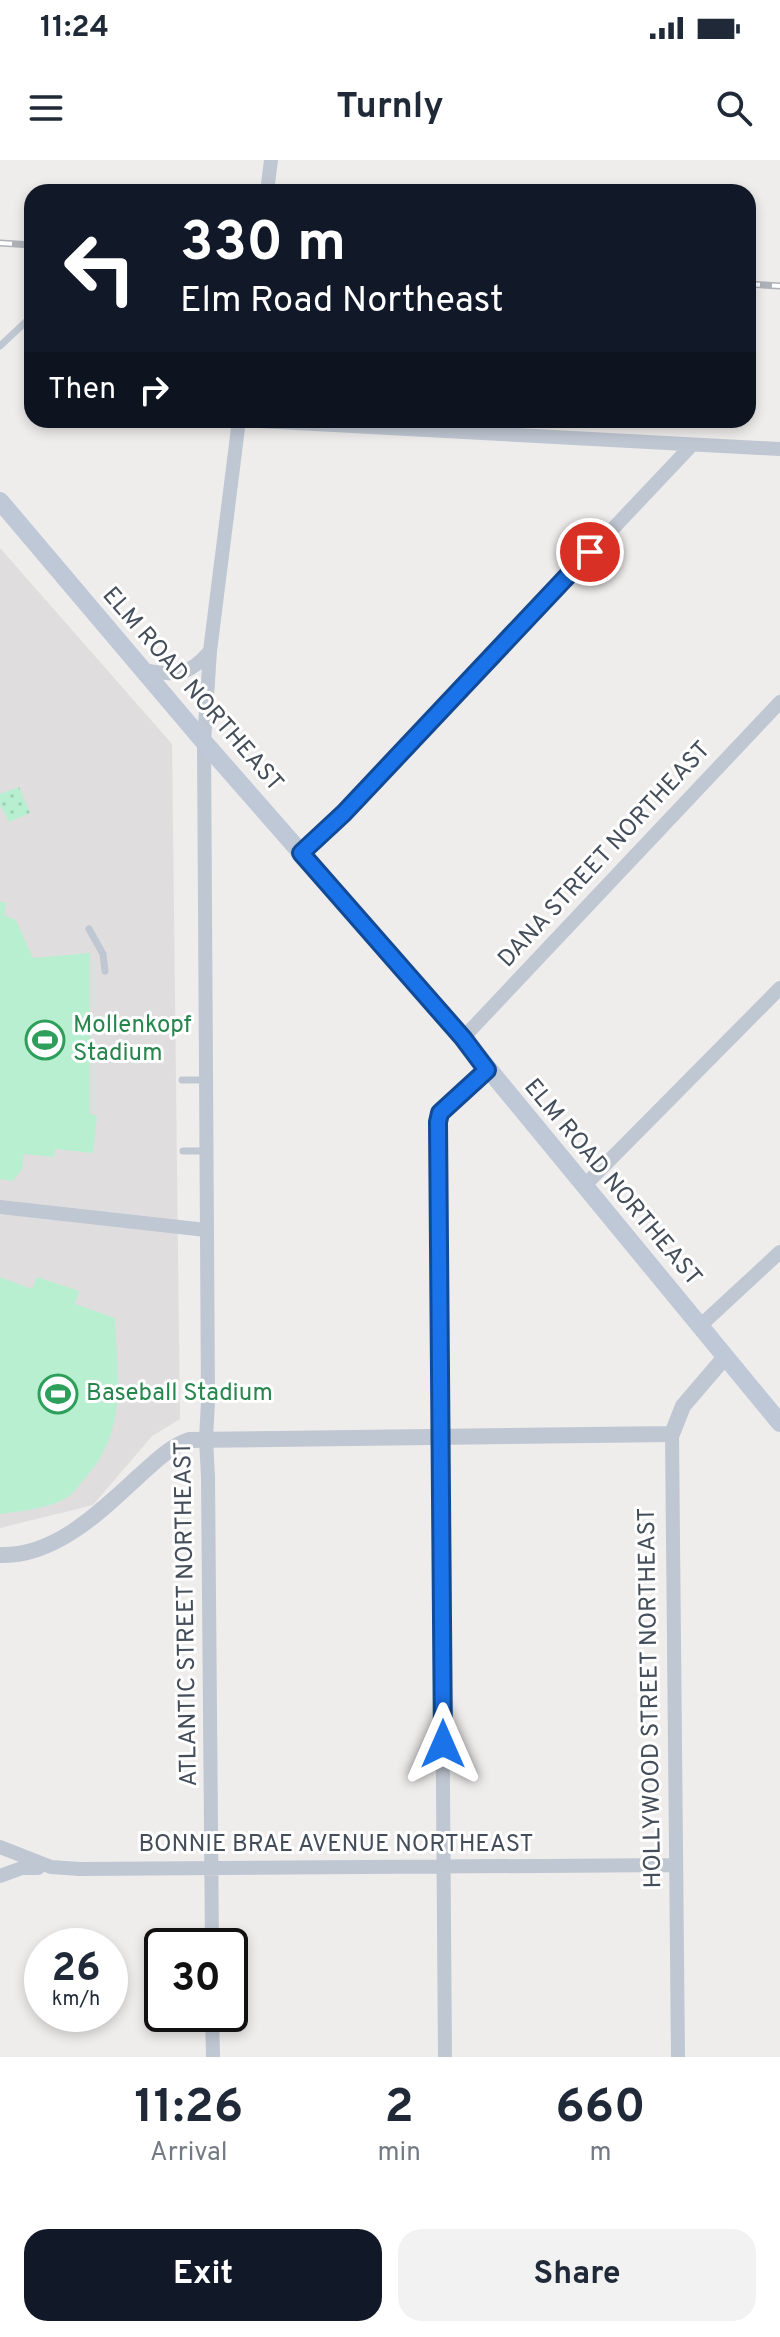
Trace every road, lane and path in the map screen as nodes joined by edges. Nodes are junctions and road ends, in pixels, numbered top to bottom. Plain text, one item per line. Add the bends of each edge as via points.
1 (271, 160) edge
2 (268, 184) edge
3 (24, 324) edge
4 (0, 346) edge
5 (238, 428) edge
6 (384, 428) edge
7 (692, 445) junction
8 (780, 449) edge
9 (0, 501) edge
10 (210, 651) junction
11 (143, 670) junction
12 (780, 704) edge
13 (204, 742) junction
14 (301, 853) junction
15 (89, 929) dead end
16 (105, 971) dead end
17 (780, 988) edge
18 (463, 1038) junction
19 (487, 1070) junction
20 (182, 1080) dead end
21 (205, 1080) junction
22 (183, 1151) dead end
23 (206, 1151) junction
24 (584, 1186) junction
25 (0, 1207) edge
26 (206, 1230) junction
27 (780, 1252) edge
28 (700, 1326) junction
29 (725, 1357) junction
30 (780, 1423) edge
31 (672, 1434) junction
32 (440, 1438) junction
33 (206, 1439) junction
34 (0, 1555) edge
35 (0, 1847) edge
36 (676, 1865) junction
37 (444, 1866) junction
38 (51, 1867) junction
39 (211, 1868) junction
40 (0, 1876) edge
41 (212, 1928) edge
42 (212, 2032) edge
43 (213, 2057) edge
44 (445, 2057) edge
45 (678, 2057) edge

1 - 2 street
3 - 4 lane
5 - 10 street, ATLANTIC STREET NORTHEAST
6 - 7 street
7 - 8 street
7 - 14 street
9 - 11 main road, ELM ROAD NORTHEAST
10 - 11 street via 187,672
10 - 13 street, ATLANTIC STREET NORTHEAST
11 - 13 main road, ELM ROAD NORTHEAST
12 - 18 street, DANA STREET NORTHEAST
13 - 14 main road, ELM ROAD NORTHEAST
13 - 21 street, ATLANTIC STREET NORTHEAST
14 - 18 main road, ELM ROAD NORTHEAST
15 - 16 lane via 103,954
17 - 24 street
18 - 19 main road, ELM ROAD NORTHEAST
19 - 24 main road, ELM ROAD NORTHEAST
19 - 32 street via 440,1113 438,1122
20 - 21 lane
21 - 23 street, ATLANTIC STREET NORTHEAST
22 - 23 lane
23 - 26 street, ATLANTIC STREET NORTHEAST
24 - 28 main road, ELM ROAD NORTHEAST
25 - 26 street
26 - 33 street, ATLANTIC STREET NORTHEAST
27 - 28 street
28 - 29 main road, ELM ROAD NORTHEAST
29 - 30 main road, ELM ROAD NORTHEAST
29 - 31 street, HOLLYWOOD STREET NORTHEAST via 683,1406
31 - 32 street
31 - 36 street, HOLLYWOOD STREET NORTHEAST
32 - 33 street
32 - 37 street
33 - 34 street via 175,1445 109,1504 55,1542
33 - 39 street, ATLANTIC STREET NORTHEAST
35 - 38 street, BONNIE BRAE AVENUE NORTHEAST
36 - 37 street, BONNIE BRAE AVENUE NORTHEAST
36 - 45 street, HOLLYWOOD STREET NORTHEAST
37 - 39 street, BONNIE BRAE AVENUE NORTHEAST
37 - 44 street
38 - 39 street, BONNIE BRAE AVENUE NORTHEAST
38 - 40 street via 22,1868
39 - 41 street, ATLANTIC STREET NORTHEAST
42 - 43 street

